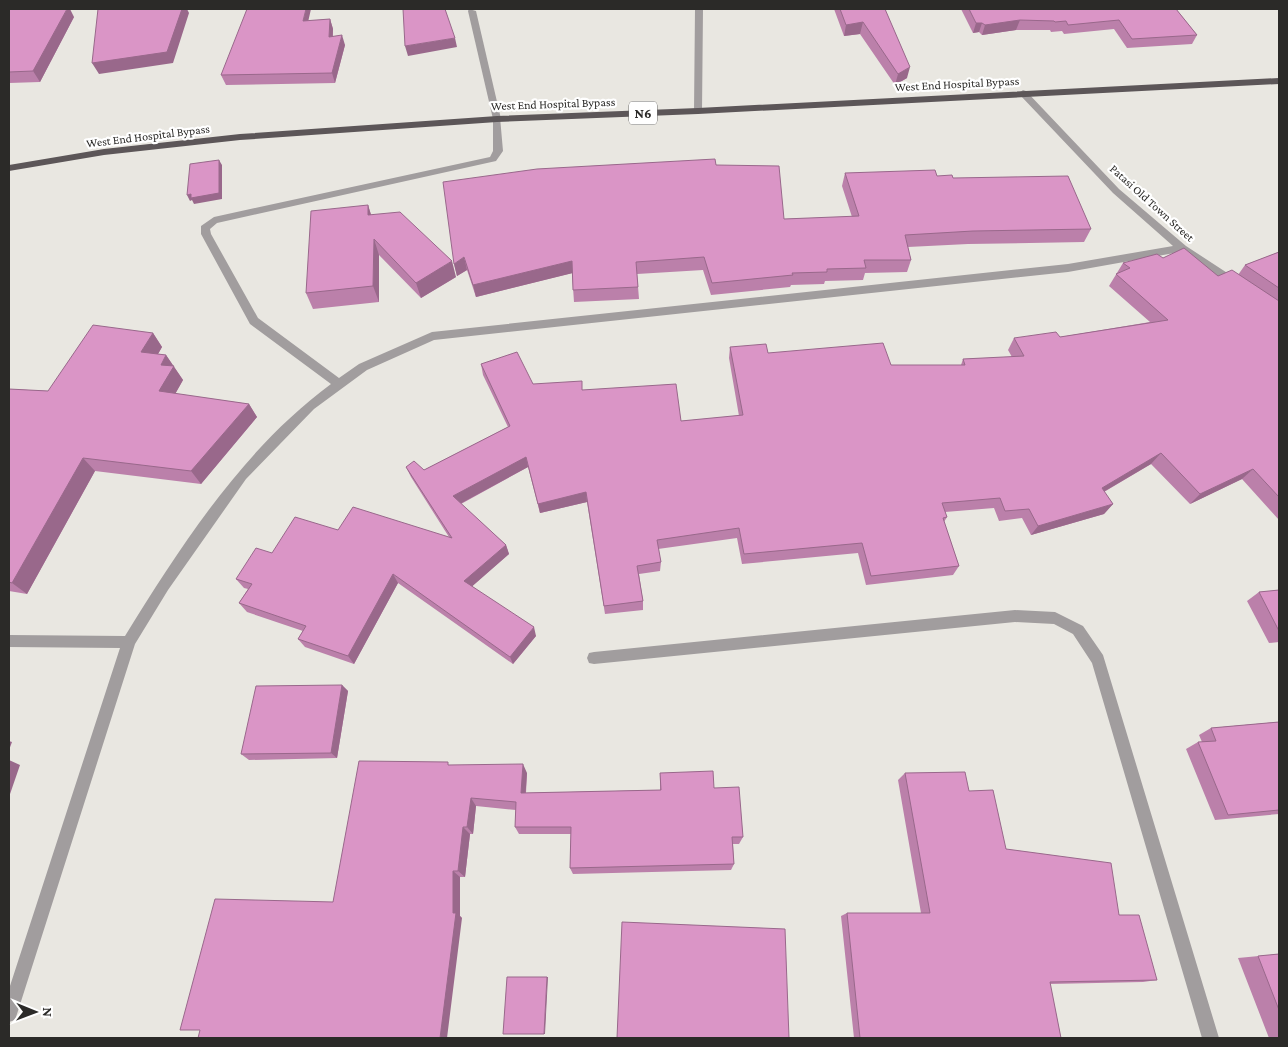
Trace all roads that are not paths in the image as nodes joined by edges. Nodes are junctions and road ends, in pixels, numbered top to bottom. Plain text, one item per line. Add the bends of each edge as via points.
1 (699, 9) edge
2 (472, 11) dead end
3 (1279, 80) edge
4 (1023, 93) junction
5 (698, 111) junction
6 (497, 119) junction
7 (9, 168) edge
8 (1182, 248) junction
9 (1239, 286) edge
10 (339, 384) junction
11 (9, 641) edge
12 (129, 642) junction
13 (594, 658) dead end
14 (9, 1014) edge
15 (1211, 1038) edge

1 - 5 street
2 - 6 street
3 - 4 highway, West End Hospital Bypass / N6
4 - 5 highway, West End Hospital Bypass / N6
4 - 8 street, Patasi Old Town Street via 1116,191
5 - 6 highway, West End Hospital Bypass / N6
6 - 7 highway, West End Hospital Bypass / N6 via 240,137 104,152
6 - 10 street via 498,151 493,159 214,220 205,228 254,321
8 - 9 street, Patasi Old Town Street
8 - 10 street via 1068,268 432,336 364,367
10 - 12 street via 310,406 242,475 162,586
11 - 12 street
12 - 14 street
13 - 15 street via 1015,616 1055,618 1078,630 1098,660

